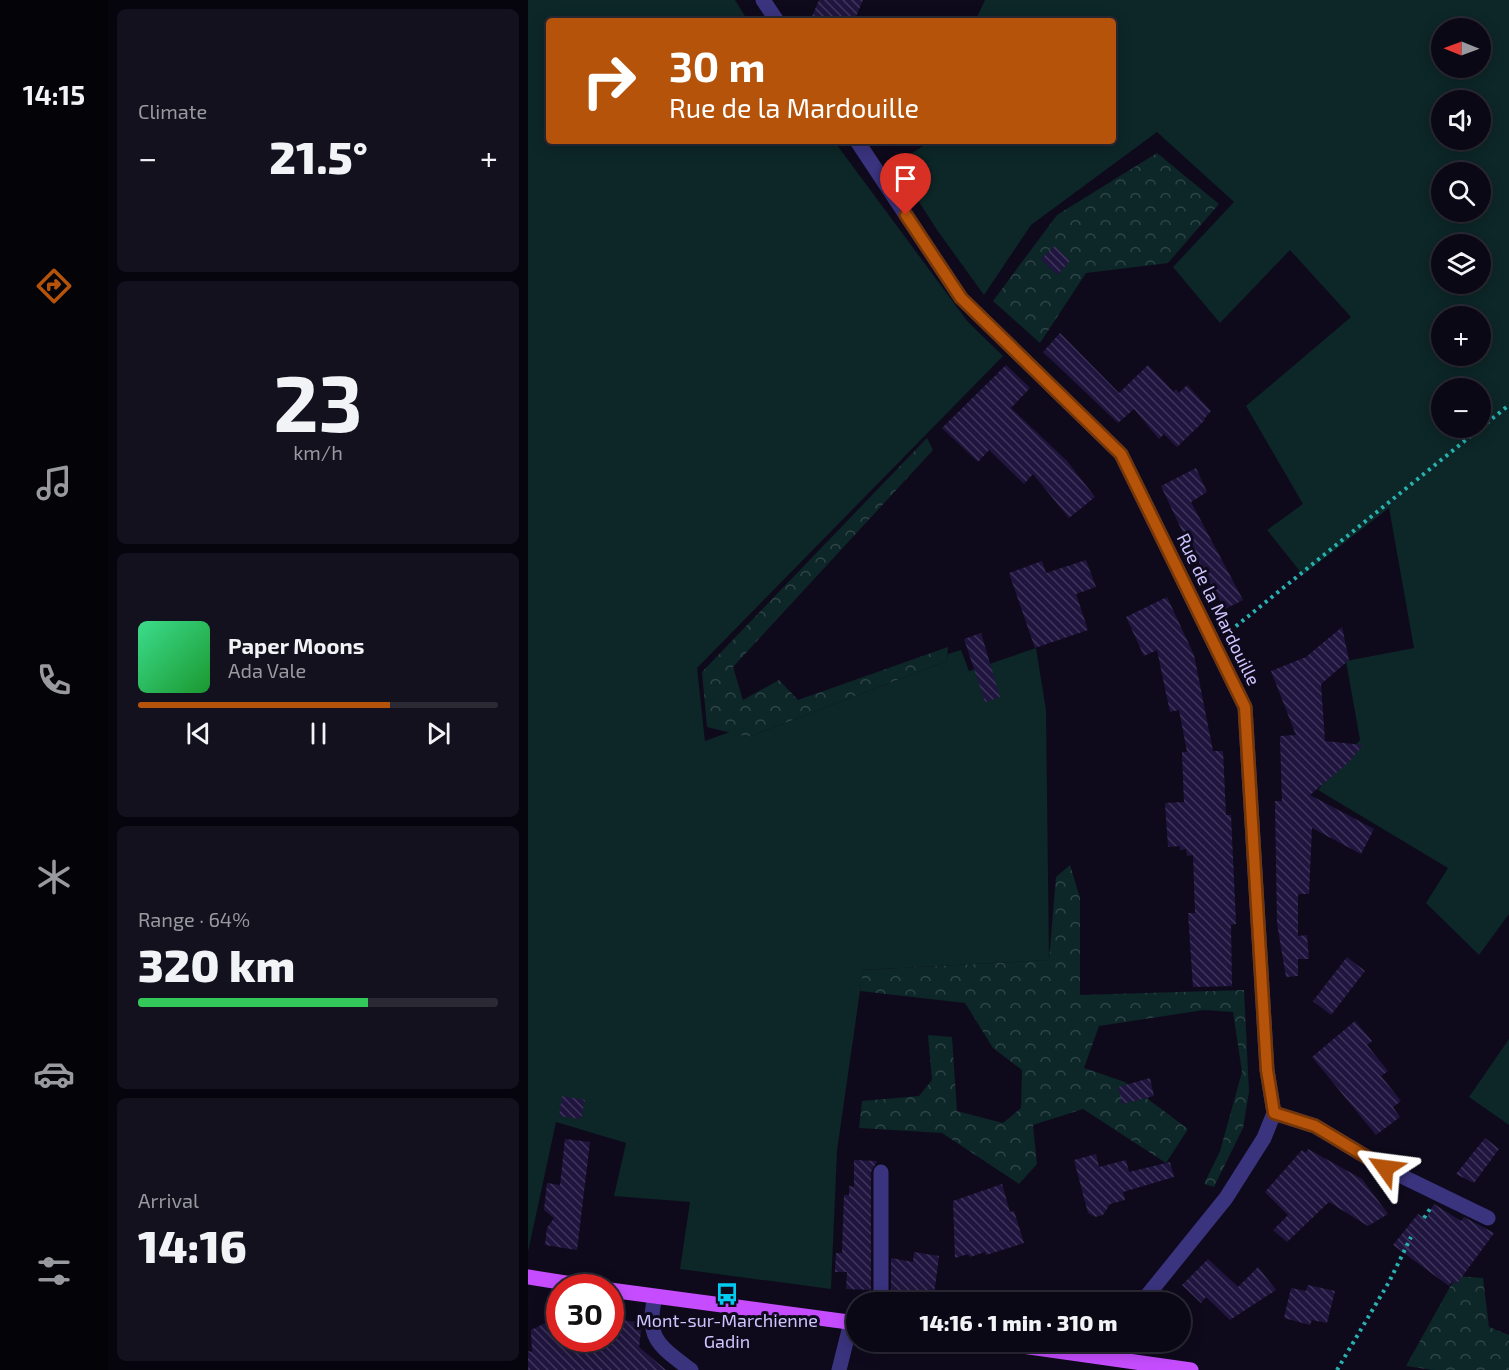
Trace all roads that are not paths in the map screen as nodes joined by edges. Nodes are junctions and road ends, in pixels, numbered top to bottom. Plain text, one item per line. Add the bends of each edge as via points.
1 (764, 0) edge
2 (775, 18) edge
3 (859, 144) edge
4 (1274, 1113) junction
5 (881, 1172) dead end
6 (1488, 1218) dead end
7 (528, 1277) edge
8 (546, 1280) edge
9 (624, 1292) edge
10 (881, 1292) edge
11 (1150, 1292) edge
12 (655, 1297) junction
13 (846, 1322) edge
14 (846, 1348) edge
15 (1067, 1352) edge
16 (1099, 1352) edge
17 (1096, 1356) junction
18 (691, 1370) edge
19 (839, 1370) edge
20 (1191, 1370) edge

1 - 2 street
3 - 4 street, Rue de la Mardouille via 961,298 1121,454 1245,707 1267,1070
4 - 6 street via 1315,1126 1385,1168
4 - 11 street via 1264,1138 1226,1198
5 - 10 street
7 - 8 main road
9 - 12 main road
12 - 13 main road
12 - 18 street via 650,1319 652,1333
14 - 19 street
15 - 17 main road
16 - 17 street
17 - 20 main road

